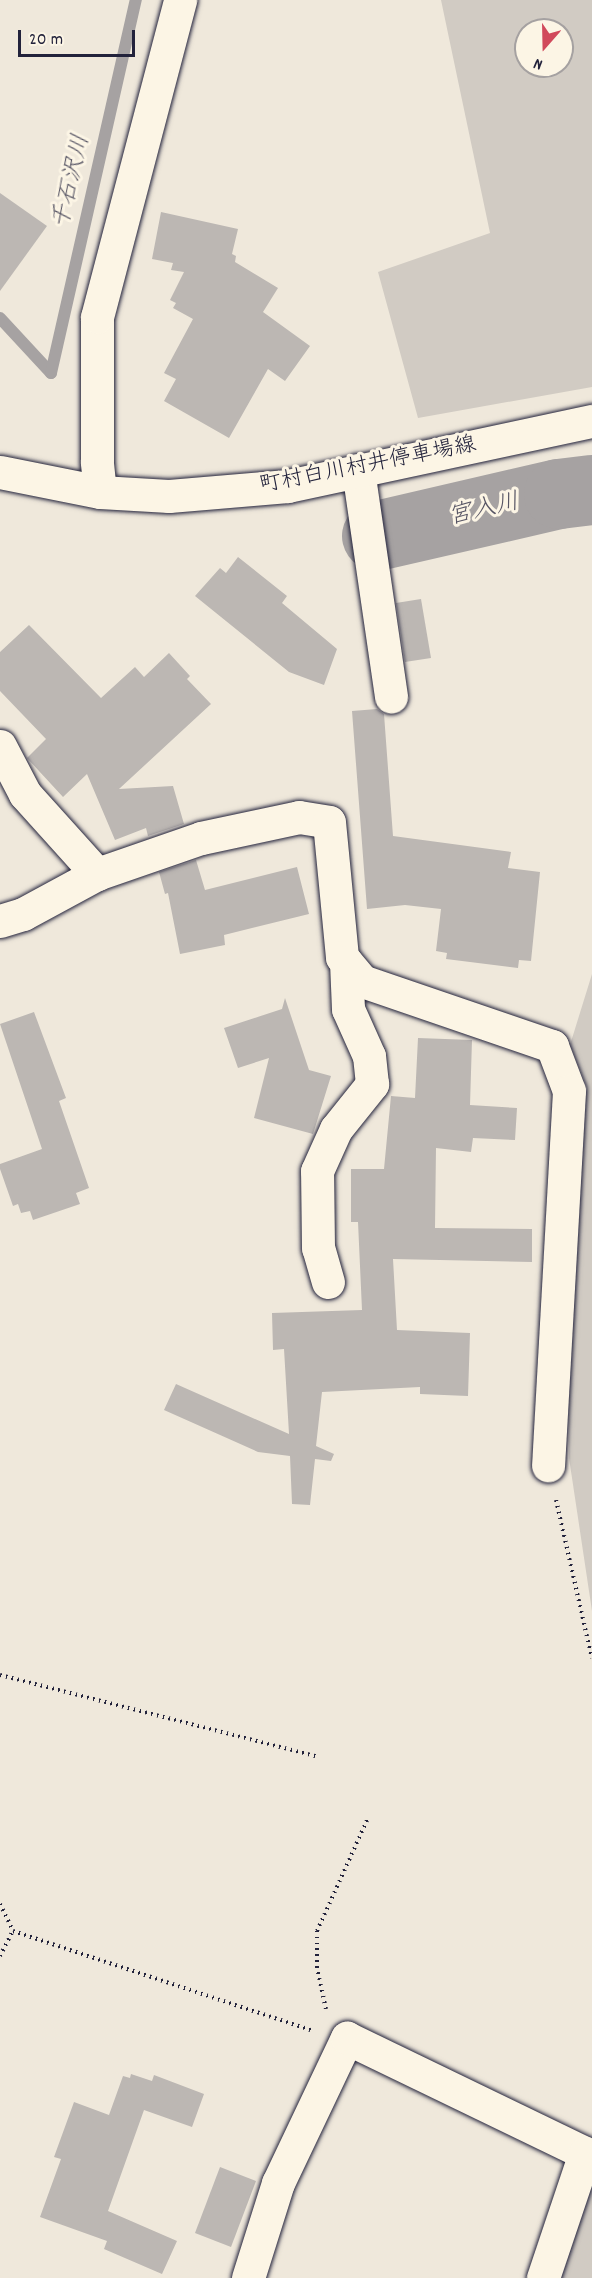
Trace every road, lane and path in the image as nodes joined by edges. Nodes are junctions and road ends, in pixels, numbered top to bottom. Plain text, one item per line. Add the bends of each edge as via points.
1 (180, 0) edge
2 (592, 421) edge
3 (358, 470) junction
4 (0, 472) edge
5 (100, 492) junction
6 (391, 697) dead end
7 (0, 746) edge
8 (97, 874) junction
9 (0, 921) edge
10 (346, 962) junction
11 (328, 1282) dead end
12 (548, 1465) joint
13 (592, 1658) edge
14 (0, 1675) edge
15 (319, 1757) dead end
16 (369, 1818) dead end
17 (0, 1904) edge
18 (13, 1931) junction
19 (0, 1956) edge
20 (339, 2036) junction
21 (248, 2278) edge
22 (543, 2278) edge

1 - 5 street via 97,317 96,461
2 - 3 street, 町村白川村井停車場線
3 - 5 street, 町村白川村井停車場線 via 276,487 169,496
3 - 6 street
4 - 5 street, 町村白川村井停車場線
7 - 8 street via 25,794
8 - 9 street via 23,914
8 - 10 street via 201,838 299,817 329,822 342,957
10 - 11 street via 348,1009 369,1056 372,1084 336,1129 317,1171 318,1248
10 - 12 street via 362,981 552,1046 569,1091
12 - 13 path
14 - 15 path
16 - 20 path via 317,1930 317,1968
17 - 18 path
18 - 19 path
18 - 20 path
20 - 21 street via 278,2183
20 - 22 street via 585,2152

